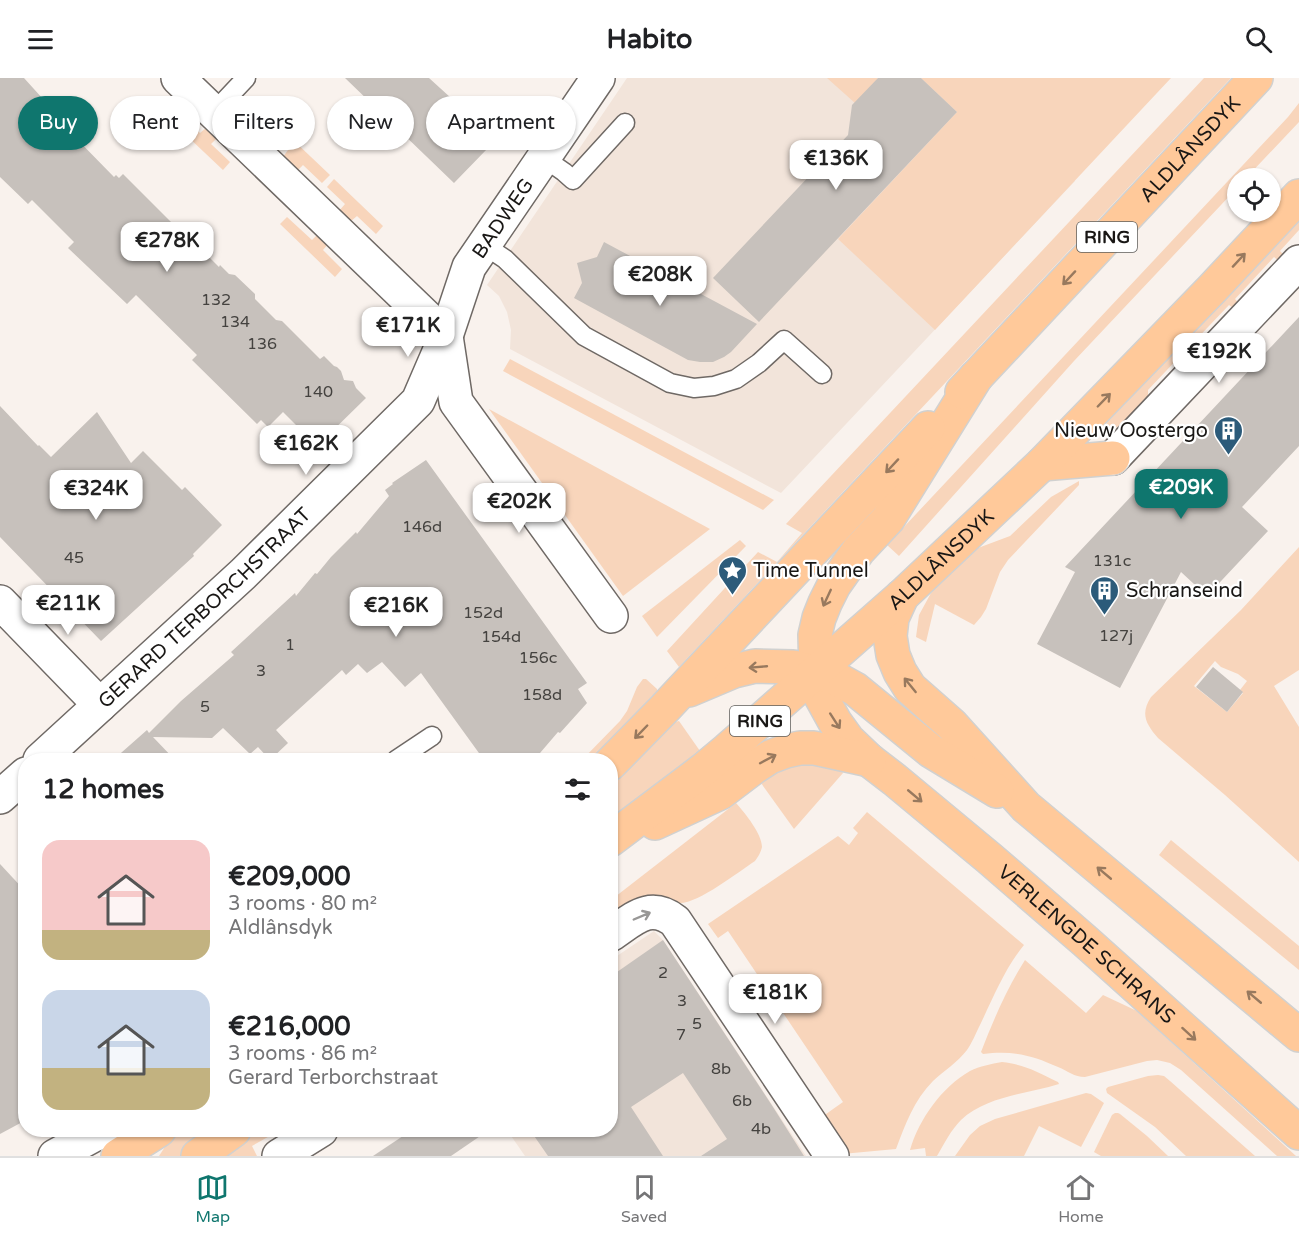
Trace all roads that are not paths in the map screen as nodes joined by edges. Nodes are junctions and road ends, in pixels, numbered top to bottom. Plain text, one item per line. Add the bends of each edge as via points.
1 (177, 78) edge
2 (246, 78) edge
3 (598, 78) edge
4 (1256, 78) edge
5 (229, 96) edge
6 (212, 110) edge
7 (625, 123) dead end
8 (253, 150) edge
9 (544, 158) junction
10 (1299, 196) edge
11 (484, 244) junction
12 (1299, 262) edge
13 (446, 336) junction
14 (822, 374) dead end
15 (976, 377) junction
16 (1113, 458) joint
17 (1042, 464) junction
18 (902, 596) junction
19 (0, 602) edge
20 (611, 616) dead end
21 (816, 672) junction
22 (672, 701) junction
23 (100, 705) junction
24 (432, 736) dead end
25 (48, 753) edge
26 (406, 753) edge
27 (618, 756) edge
28 (869, 760) junction
29 (18, 781) edge
30 (0, 797) edge
31 (1026, 807) junction
32 (618, 835) edge
33 (618, 838) edge
34 (618, 930) edge
35 (1299, 1035) edge
36 (1299, 1133) edge
37 (90, 1137) edge
38 (148, 1137) edge
39 (224, 1137) edge
40 (310, 1137) edge
41 (55, 1156) edge
42 (118, 1156) edge
43 (198, 1156) edge
44 (279, 1156) edge
45 (832, 1156) edge

1 - 6 street
2 - 5 lane
3 - 9 street, BADWEG
4 -> 15 main road, ALDLÂNSDYK / RING
7 - 9 lane via 573,180
8 - 13 street
9 - 11 street, BADWEG
17 -> 10 main road, ALDLÂNSDYK / RING
11 - 13 street, BADWEG via 469,267
11 - 14 lane via 505,259 584,336 670,382 694,388 736,379 784,340
12 - 16 street
13 - 20 street via 456,402
13 - 23 street, GERARD TERBORCHSTRAAT via 418,401 243,574
15 -> 21 main road, ALDLÂNSDYK via 888,519 834,585 815,634
15 -> 22 main road, ALDLÂNSDYK / RING
16 - 17 main road
17 - 18 main road, ALDLÂNSDYK / RING
18 - 21 main road, ALDLÂNSDYK / RING
31 -> 18 main road via 952,725 910,688 900,672 890,636 892,618
19 - 23 street
21 -> 22 main road via 755,666 714,678
21 -> 28 main road, VERLENGDE SCHRANS via 819,693 835,722
21 - 31 main road via 855,689 930,751
21 - 32 main road, RING via 710,765
22 -> 27 main road, RING
23 - 25 street, GERARD TERBORCHSTRAAT
24 - 26 lane
33 -> 28 main road, VERLENGDE SCHRANS via 720,793 770,757 786,751 814,748
28 -> 36 main road, VERLENGDE SCHRANS via 1094,949
29 - 30 street
35 -> 31 main road
34 -> 45 street via 641,914 654,911 675,921
37 - 41 street
38 - 42 main road
39 - 43 main road
40 - 44 street

